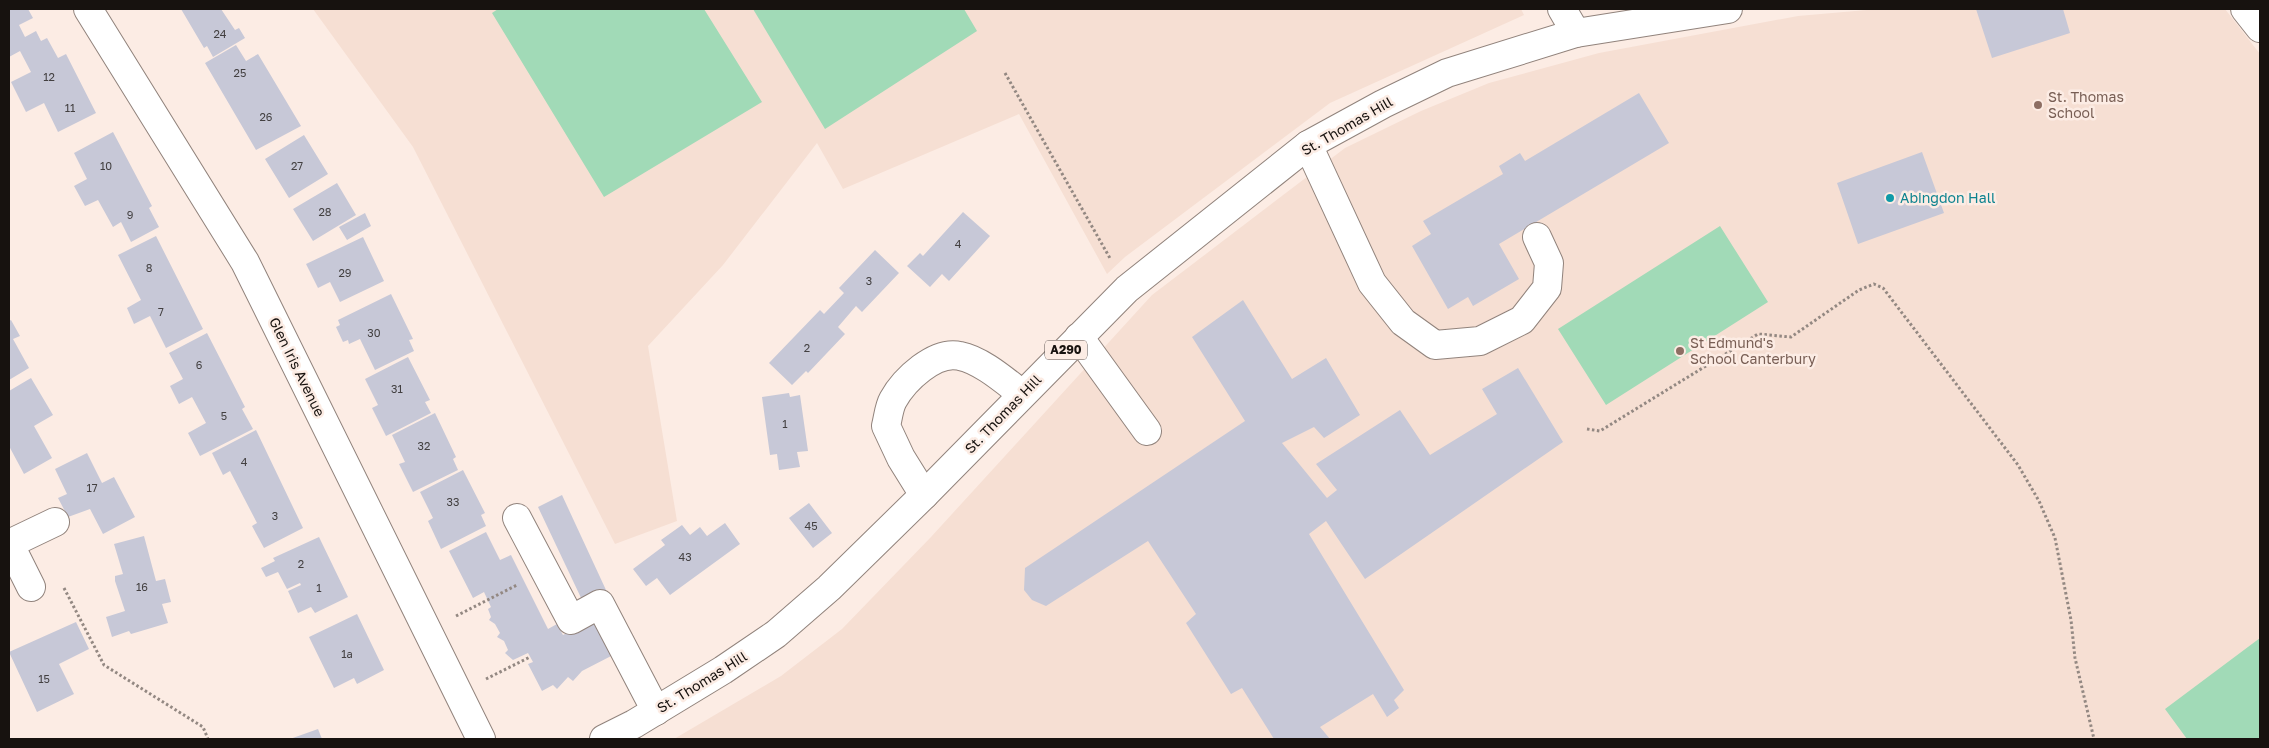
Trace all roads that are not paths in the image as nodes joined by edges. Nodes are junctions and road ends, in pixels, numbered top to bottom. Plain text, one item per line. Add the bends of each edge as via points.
1 (88, 9) edge
2 (1562, 9) edge
3 (1728, 9) edge
4 (2245, 9) edge
5 (2260, 28) edge
6 (1576, 33) junction
7 (1308, 145) junction
8 (1537, 237) dead end
9 (1079, 337) junction
10 (1022, 394) junction
11 (1147, 431) dead end
12 (924, 494) junction
13 (517, 518) dead end
14 (55, 522) dead end
15 (9, 544) edge
16 (31, 587) road end
17 (656, 711) junction
18 (481, 739) edge
19 (604, 739) edge

1 - 18 main road, Glen Iris Avenue via 245,262
2 - 6 main road
3 - 6 main road, A290
4 - 5 main road
6 - 7 main road, St. Thomas Hill / A290 via 1447,74
7 - 8 main road via 1372,283 1403,322 1435,345 1480,341 1522,320 1547,288 1548,263
7 - 9 main road, St. Thomas Hill / A290 via 1127,289
9 - 10 main road, St. Thomas Hill / A290
9 - 11 main road
10 - 12 main road, St. Thomas Hill / A290
10 - 12 main road via 987,369 959,355 932,359 913,376 893,400 886,426 901,458
12 - 17 main road, St. Thomas Hill / A290 via 776,634
13 - 17 main road via 570,620 600,604
14 - 15 main road
15 - 16 main road
17 - 19 main road, St. Thomas Hill / A290

